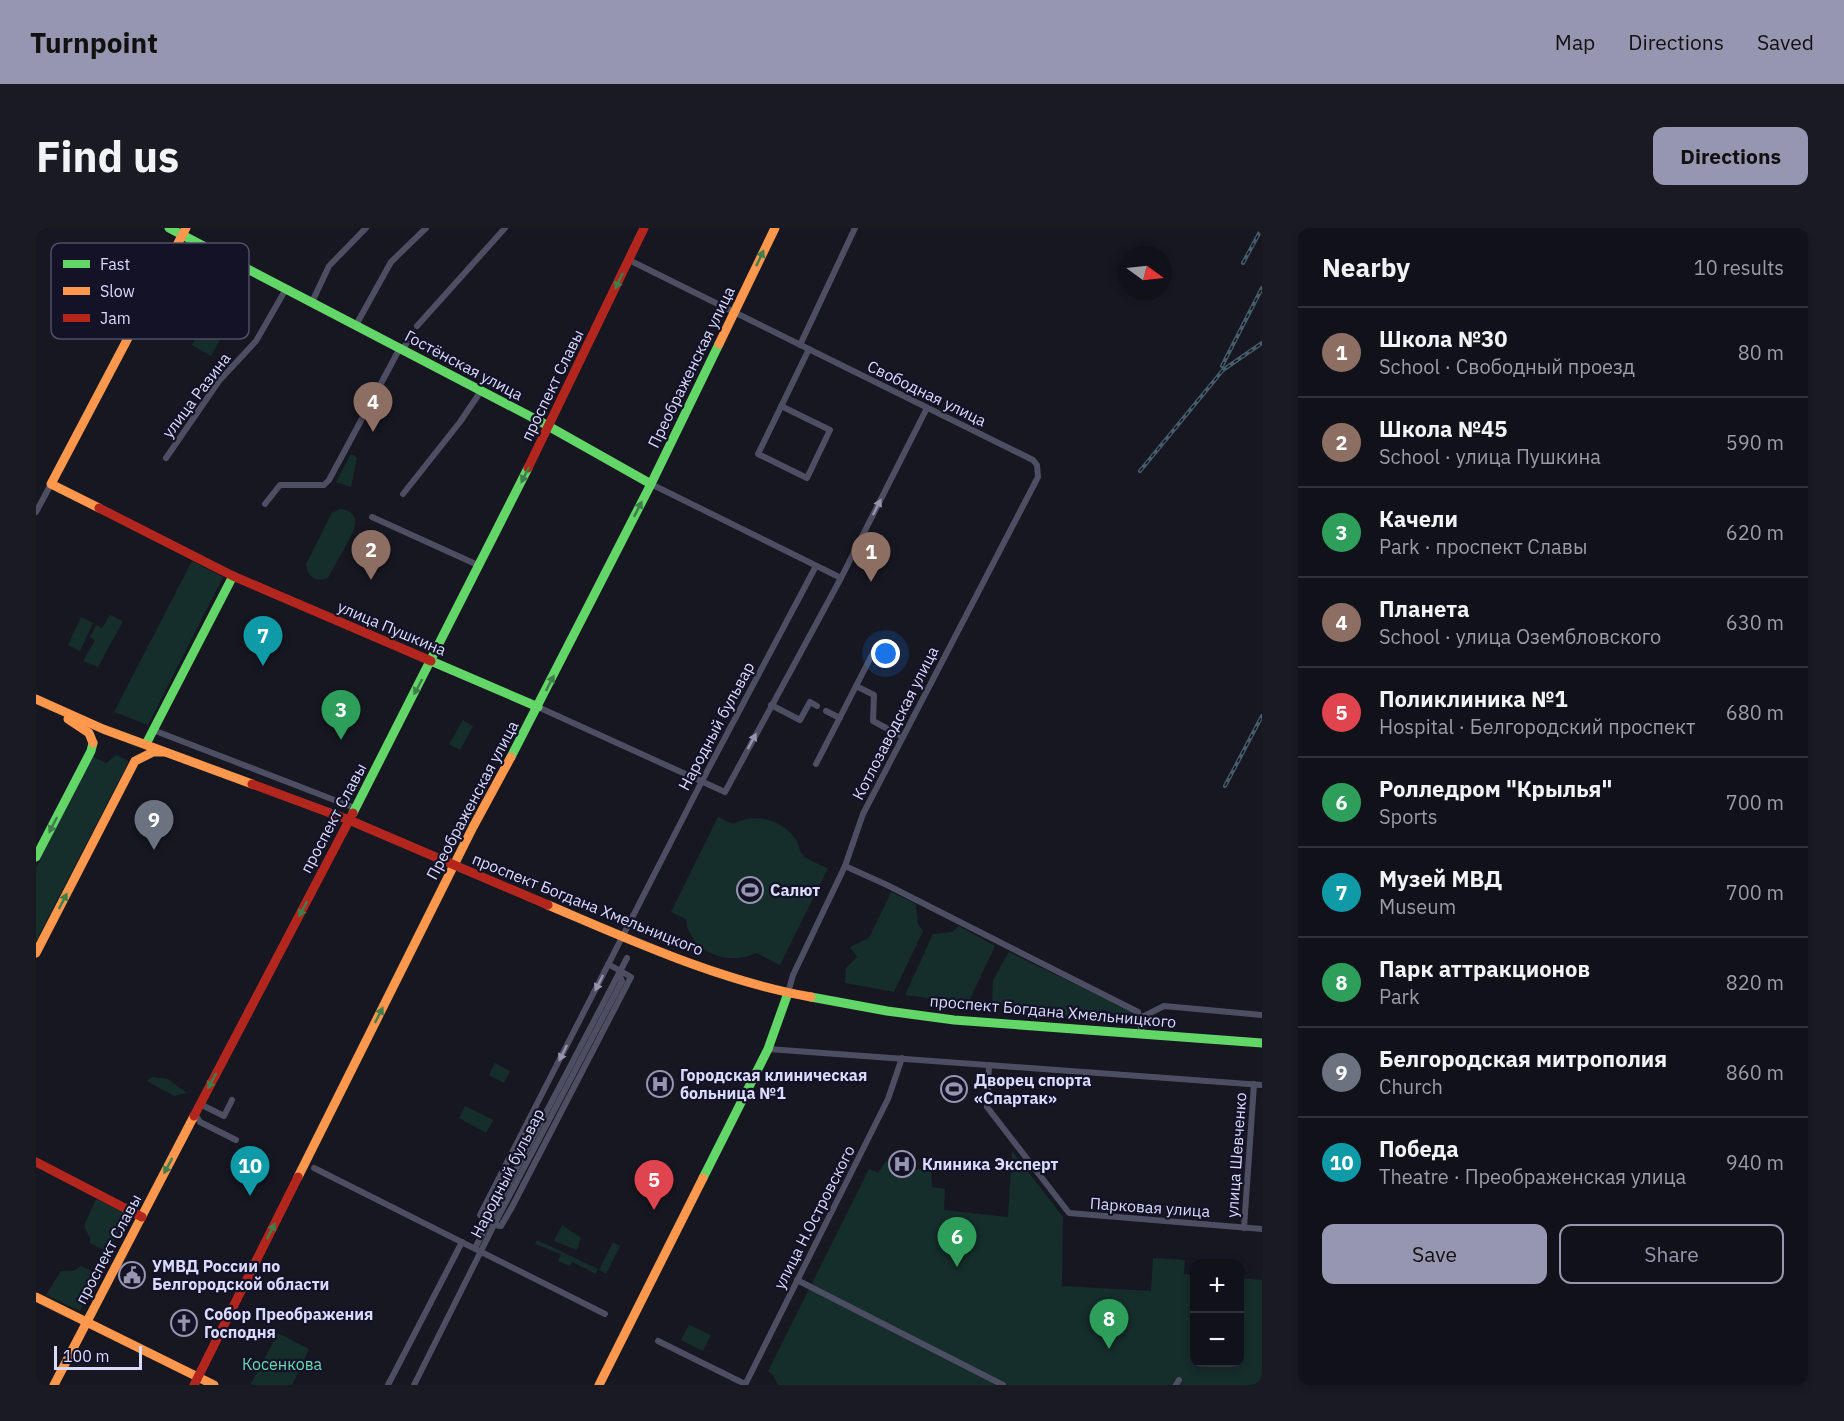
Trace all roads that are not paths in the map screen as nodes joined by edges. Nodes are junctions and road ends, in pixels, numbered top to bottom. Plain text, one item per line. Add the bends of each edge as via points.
1 (169, 228) edge
2 (366, 228) edge
3 (426, 228) edge
4 (505, 228) edge
5 (644, 228) edge
6 (775, 228) edge
7 (855, 228) edge
8 (184, 231) edge
9 (205, 243) edge
10 (629, 260) junction
11 (249, 268) edge
12 (286, 289) junction
13 (312, 302) junction
14 (735, 312) junction
15 (356, 325) junction
16 (417, 326) dead end
17 (413, 333) dead end
18 (127, 339) edge
19 (800, 345) junction
20 (400, 348) junction
21 (809, 349) junction
22 (481, 391) junction
23 (781, 406) junction
24 (927, 408) junction
25 (549, 427) junction
26 (166, 458) dead end
27 (1038, 470) joint
28 (51, 484) junction
29 (651, 484) junction
30 (403, 494) dead end
31 (265, 504) dead end
32 (36, 512) edge
33 (372, 517) dead end
34 (480, 566) junction
35 (816, 566) junction
36 (232, 576) junction
37 (841, 578) junction
38 (875, 649) dead end
39 (432, 661) junction
40 (856, 686) junction
41 (40, 701) edge
42 (771, 705) junction
43 (817, 706) dead end
44 (538, 707) junction
45 (826, 711) dead end
46 (840, 718) junction
47 (153, 730) junction
48 (903, 737) junction
49 (146, 744) junction
50 (169, 752) junction
51 (816, 764) dead end
52 (702, 781) junction
53 (355, 808) junction
54 (349, 820) junction
55 (36, 857) edge
56 (454, 865) junction
57 (845, 866) junction
58 (622, 937) junction
59 (36, 953) edge
60 (627, 958) dead end
61 (608, 964) junction
62 (620, 973) junction
63 (791, 994) junction
64 (1262, 1015) edge
65 (1140, 1018) junction
66 (1142, 1033) junction
67 (1262, 1043) edge
68 (768, 1050) junction
69 (902, 1058) junction
70 (989, 1065) junction
71 (1254, 1084) junction
72 (1262, 1085) edge
73 (232, 1100) dead end
74 (200, 1104) junction
75 (195, 1114) junction
76 (236, 1140) dead end
77 (36, 1162) edge
78 (314, 1168) dead end
79 (142, 1217) junction
80 (494, 1224) junction
81 (1244, 1228) junction
82 (1262, 1229) edge
83 (462, 1242) junction
84 (475, 1248) junction
85 (482, 1251) junction
86 (797, 1280) junction
87 (36, 1297) edge
88 (605, 1314) dead end
89 (87, 1322) junction
90 (658, 1341) dead end
91 (196, 1381) edge
92 (745, 1384) edge
93 (54, 1385) edge
94 (214, 1385) edge
95 (388, 1385) edge
96 (414, 1385) edge
97 (599, 1385) edge
98 (1003, 1385) edge

1 - 8 main road, Гостёнская улица
2 - 13 street via 329,266
3 - 15 street via 391,262
4 - 16 street
5 - 10 main road, проспект Славы
14 -> 6 main road, Преображенская улица
7 - 19 street
8 - 9 main road, Гостёнская улица
10 - 14 street, Свободная улица
10 -> 25 main road, проспект Славы
11 - 12 main road, Гостёнская улица
12 - 13 main road, Гостёнская улица
12 - 26 street, улица Разина via 256,341 219,381
13 - 15 main road, Гостёнская улица
14 - 19 street, Свободная улица
14 - 29 main road, Преображенская улица
15 - 20 main road, Гостёнская улица
17 - 20 street
18 - 28 main road
19 - 21 street, Свободная улица
20 - 22 main road, Гостёнская улица
20 - 31 street via 329,480 324,485 280,485
21 - 23 street
21 - 24 street, Свободная улица
22 - 25 main road, Гостёнская улица
22 - 30 street
23 - 23 street via 758,454 807,478 830,430
24 - 27 street, Свободная улица via 1033,460
37 -> 24 street
25 - 29 main road, Гостёнская улица
25 -> 34 main road, проспект Славы
27 - 48 street, Котлозаводская улица via 1038,477
28 - 32 street
28 - 36 main road, улица Пушкина
29 - 35 street, Гостёнская улица
44 -> 29 main road, Преображенская улица
33 - 34 street
34 - 39 main road, проспект Славы
35 - 37 street, Гостёнская улица
35 - 52 street, Народный бульвар
36 - 39 main road, улица Пушкина
36 - 47 main road
37 - 42 street
38 - 40 street
39 - 44 main road, улица Пушкина
39 -> 53 main road, проспект Славы
40 - 46 street
40 - 48 street via 874,695 873,721
41 - 49 main road, проспект Богдана Хмельницкого
41 -> 55 main road via 89,733 93,743
42 - 43 street via 800,720 810,702
52 -> 42 street, улица Пушкина via 725,792
44 - 52 street, улица Пушкина
44 - 56 main road, Преображенская улица
45 - 46 street
46 - 51 street
47 - 49 main road
47 - 53 street
48 - 57 street, Котлозаводская улица via 863,814
49 - 50 main road, проспект Богдана Хмельницкого
50 - 54 main road, проспект Богдана Хмельницкого
59 -> 50 main road via 135,761 153,752
52 - 58 street, Народный бульвар
53 - 54 main road, проспект Славы
54 - 56 main road, проспект Богдана Хмельницкого
54 -> 74 main road, проспект Славы
56 - 58 main road, проспект Богдана Хмельницкого
91 -> 56 main road, Преображенская улица
57 - 63 street, Котлозаводская улица via 797,966
57 - 65 street via 1112,997 1138,1012
58 - 61 street, Народный бульвар
58 - 63 main road, проспект Богдана Хмельницкого
60 - 62 street
61 - 62 street
61 -> 80 street, Народный бульвар via 480,1215
62 - 80 street
62 - 80 street, Народный бульвар via 631,977
63 - 66 main road, проспект Богдана Хмельницкого via 954,1020
63 - 68 main road
64 - 65 street via 1164,1006
65 - 66 street
66 - 67 main road, проспект Богдана Хмельницкого
68 - 69 street
68 - 97 main road
69 - 70 street
69 - 86 street, улица Н.Островского via 888,1100
70 - 71 street
70 - 81 street, Парковая улица via 987,1107 1069,1213
71 - 72 street
71 - 81 street, улица Шевченко
73 - 74 street via 224,1116
74 - 75 main road, проспект Славы
75 - 76 street via 200,1122
75 -> 79 main road, проспект Славы
77 - 79 main road
78 - 83 street
79 - 89 main road, проспект Славы
80 - 84 street
80 - 85 street, Народный бульвар
81 - 82 street, Парковая улица
83 - 84 street
83 - 95 street, Народный бульвар
84 - 85 street
85 - 88 street
85 - 96 street, Народный бульвар
86 - 92 street, улица Н.Островского
86 - 98 street
87 - 89 main road
89 - 91 main road
89 - 93 main road, проспект Славы
90 - 92 street
91 - 94 main road

